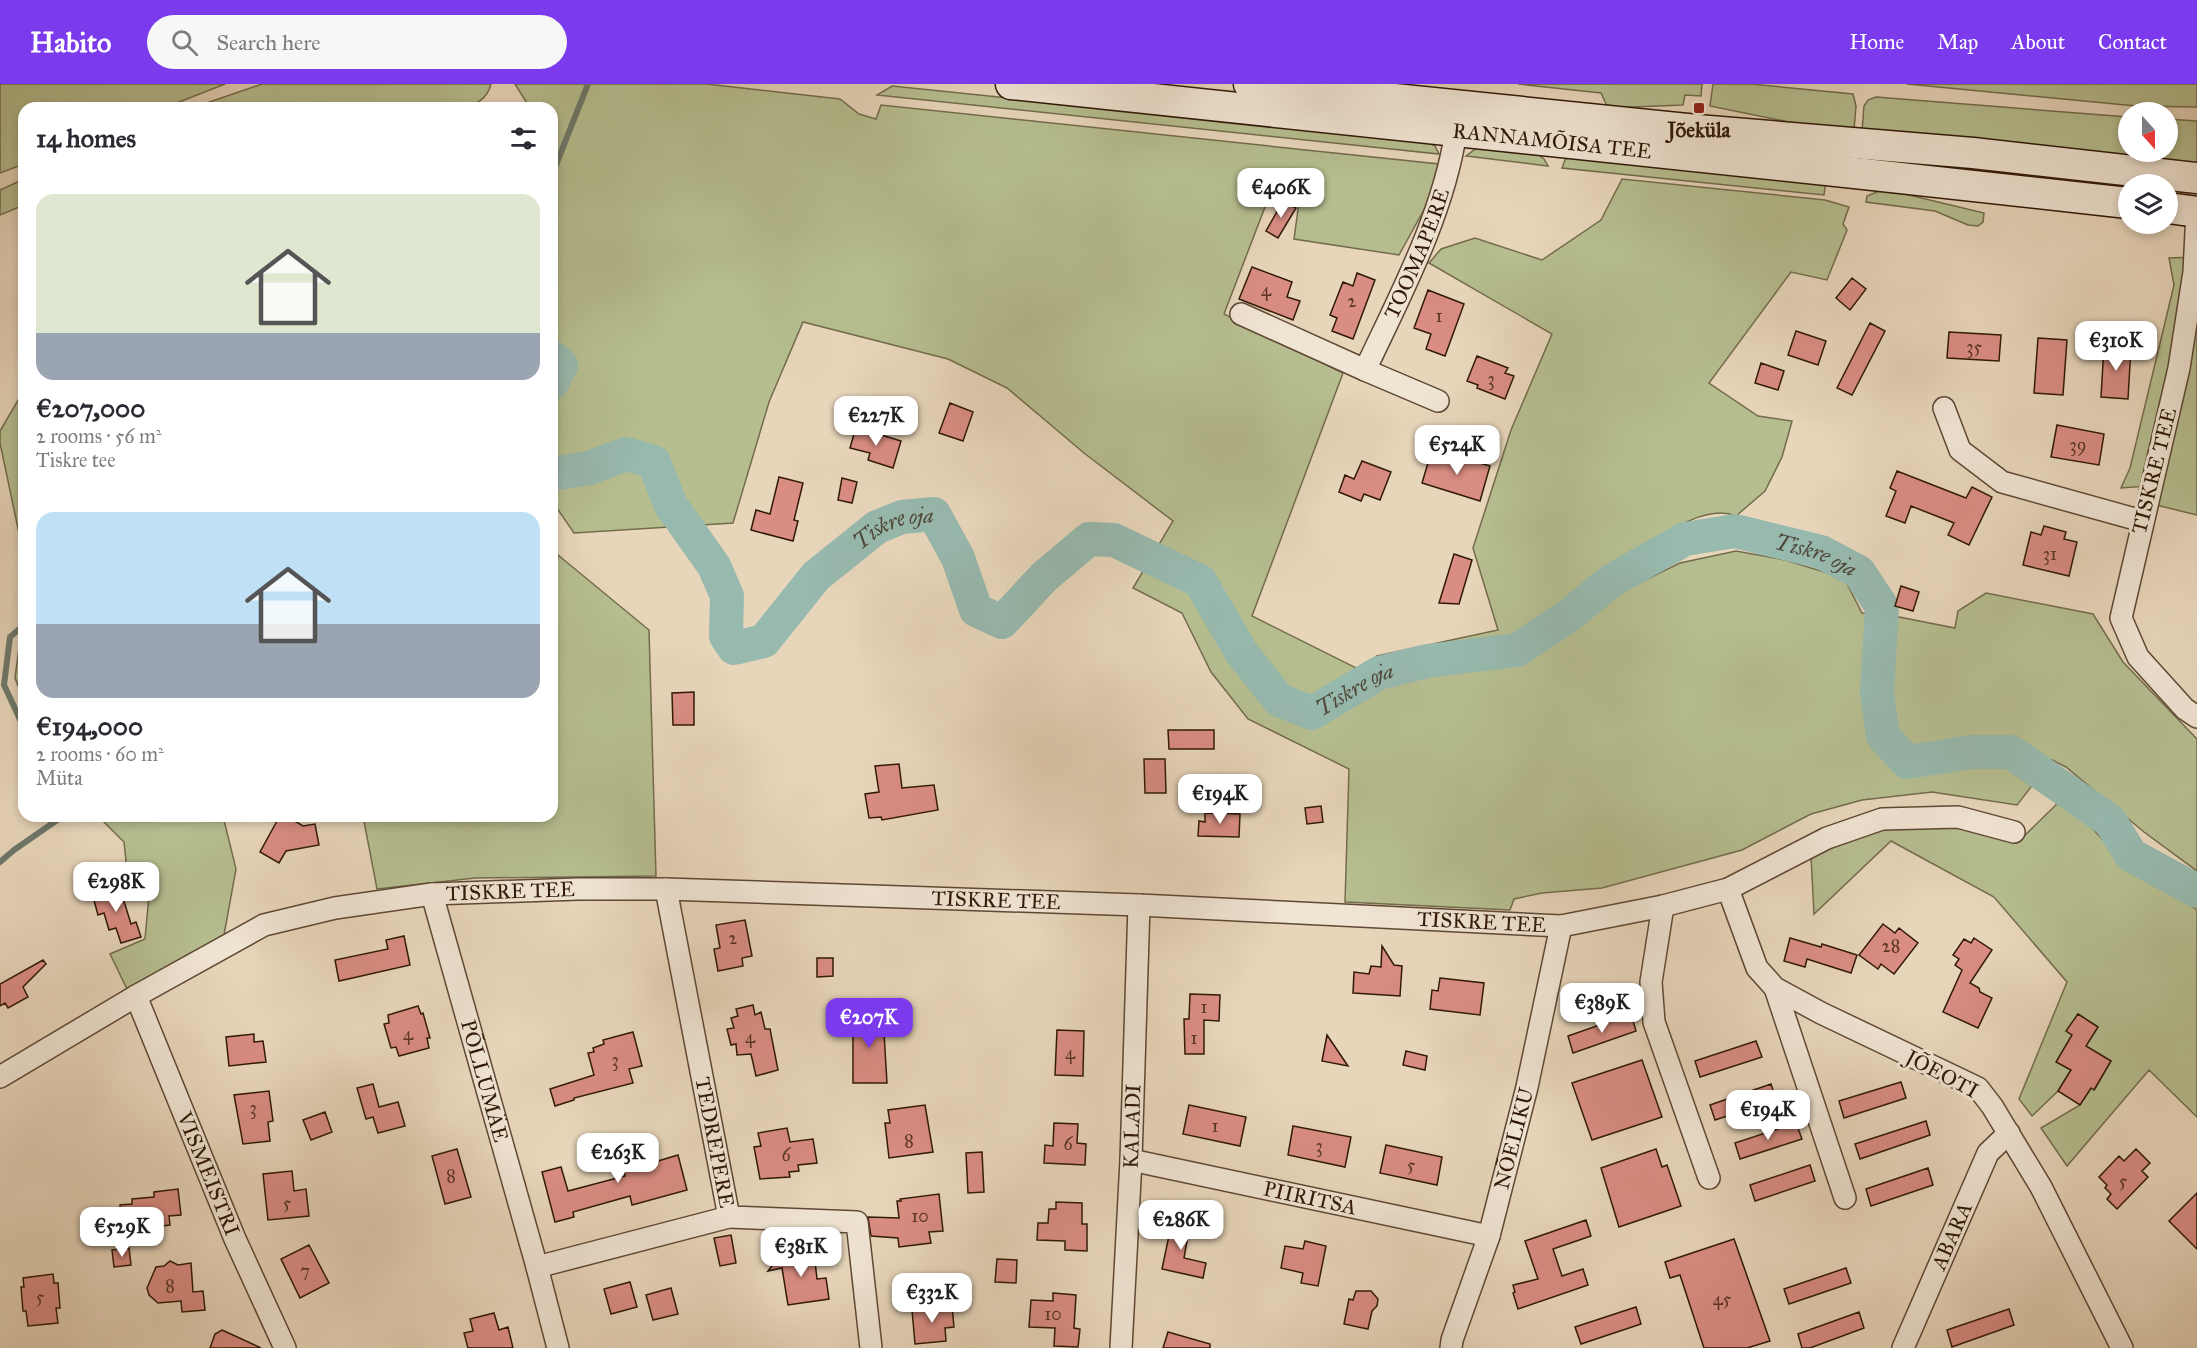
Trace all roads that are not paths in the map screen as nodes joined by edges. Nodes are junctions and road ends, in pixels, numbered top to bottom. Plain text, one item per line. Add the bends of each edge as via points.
1 (1011, 84) edge
2 (1249, 84) edge
3 (1456, 132) junction
4 (2197, 178) edge
5 (2118, 202) edge
6 (2178, 209) edge
7 (2197, 212) edge
8 (1241, 315) dead end
9 (1365, 370) junction
10 (1438, 401) dead end
11 (1944, 408) dead end
12 (2142, 521) junction
13 (2191, 713) edge
14 (2014, 832) dead end
15 (666, 889) junction
16 (1728, 889) junction
17 (432, 894) junction
18 (1139, 904) junction
19 (1663, 906) junction
20 (1561, 926) junction
21 (1775, 988) junction
22 (136, 996) junction
23 (0, 1077) edge
24 (2009, 1132) junction
25 (1131, 1160) junction
26 (1709, 1178) dead end
27 (1845, 1198) dead end
28 (729, 1216) junction
29 (1489, 1236) junction
30 (537, 1267) junction
31 (285, 1348) edge
32 (558, 1348) edge
33 (871, 1348) edge
34 (1121, 1348) edge
35 (1451, 1348) edge
36 (1903, 1348) edge
37 (2122, 1348) edge

1 - 3 street, RANNAMÕISA TEE
2 - 4 street, RANNAMÕISA TEE
3 - 5 street, RANNAMÕISA TEE
3 - 9 street, TOOMAPERE via 1443,189
6 - 7 street
7 - 12 street, TISKRE TEE via 2194,272 2179,368
8 - 9 street
9 - 10 street
11 - 12 street via 1960,450 2002,482
12 - 13 street, TISKRE TEE via 2121,618 2138,657
14 - 16 street, TISKRE TEE via 1958,817 1882,819 1827,838
15 - 17 street, TISKRE TEE
15 - 18 street, TISKRE TEE
15 - 28 street, TEDREPERE
16 - 19 street, TISKRE TEE
16 - 21 street, JÕEOTI via 1757,968
17 - 22 street, TISKRE TEE via 335,908 264,925
17 - 30 street, PÕLLUMÄE
18 - 20 street, TISKRE TEE
18 - 25 street, KALADI
19 - 20 street, TISKRE TEE
19 - 26 street via 1651,982 1654,1022
20 - 29 street, NÕELIKU via 1527,1087
21 - 24 street, JÕEOTI via 1978,1088
21 - 27 street
22 - 23 street, TISKRE TEE
22 - 31 street, VISMEISTRI via 235,1239
24 - 36 street, ABARA via 1988,1154
24 - 37 street, JÕEOTI
25 - 29 street, PIIRITSA
25 - 34 street, KALADI
28 - 30 street
28 - 33 street, TEDREPERE via 856,1222
29 - 35 street, NÕELIKU
30 - 32 street, PÕLLUMÄE

